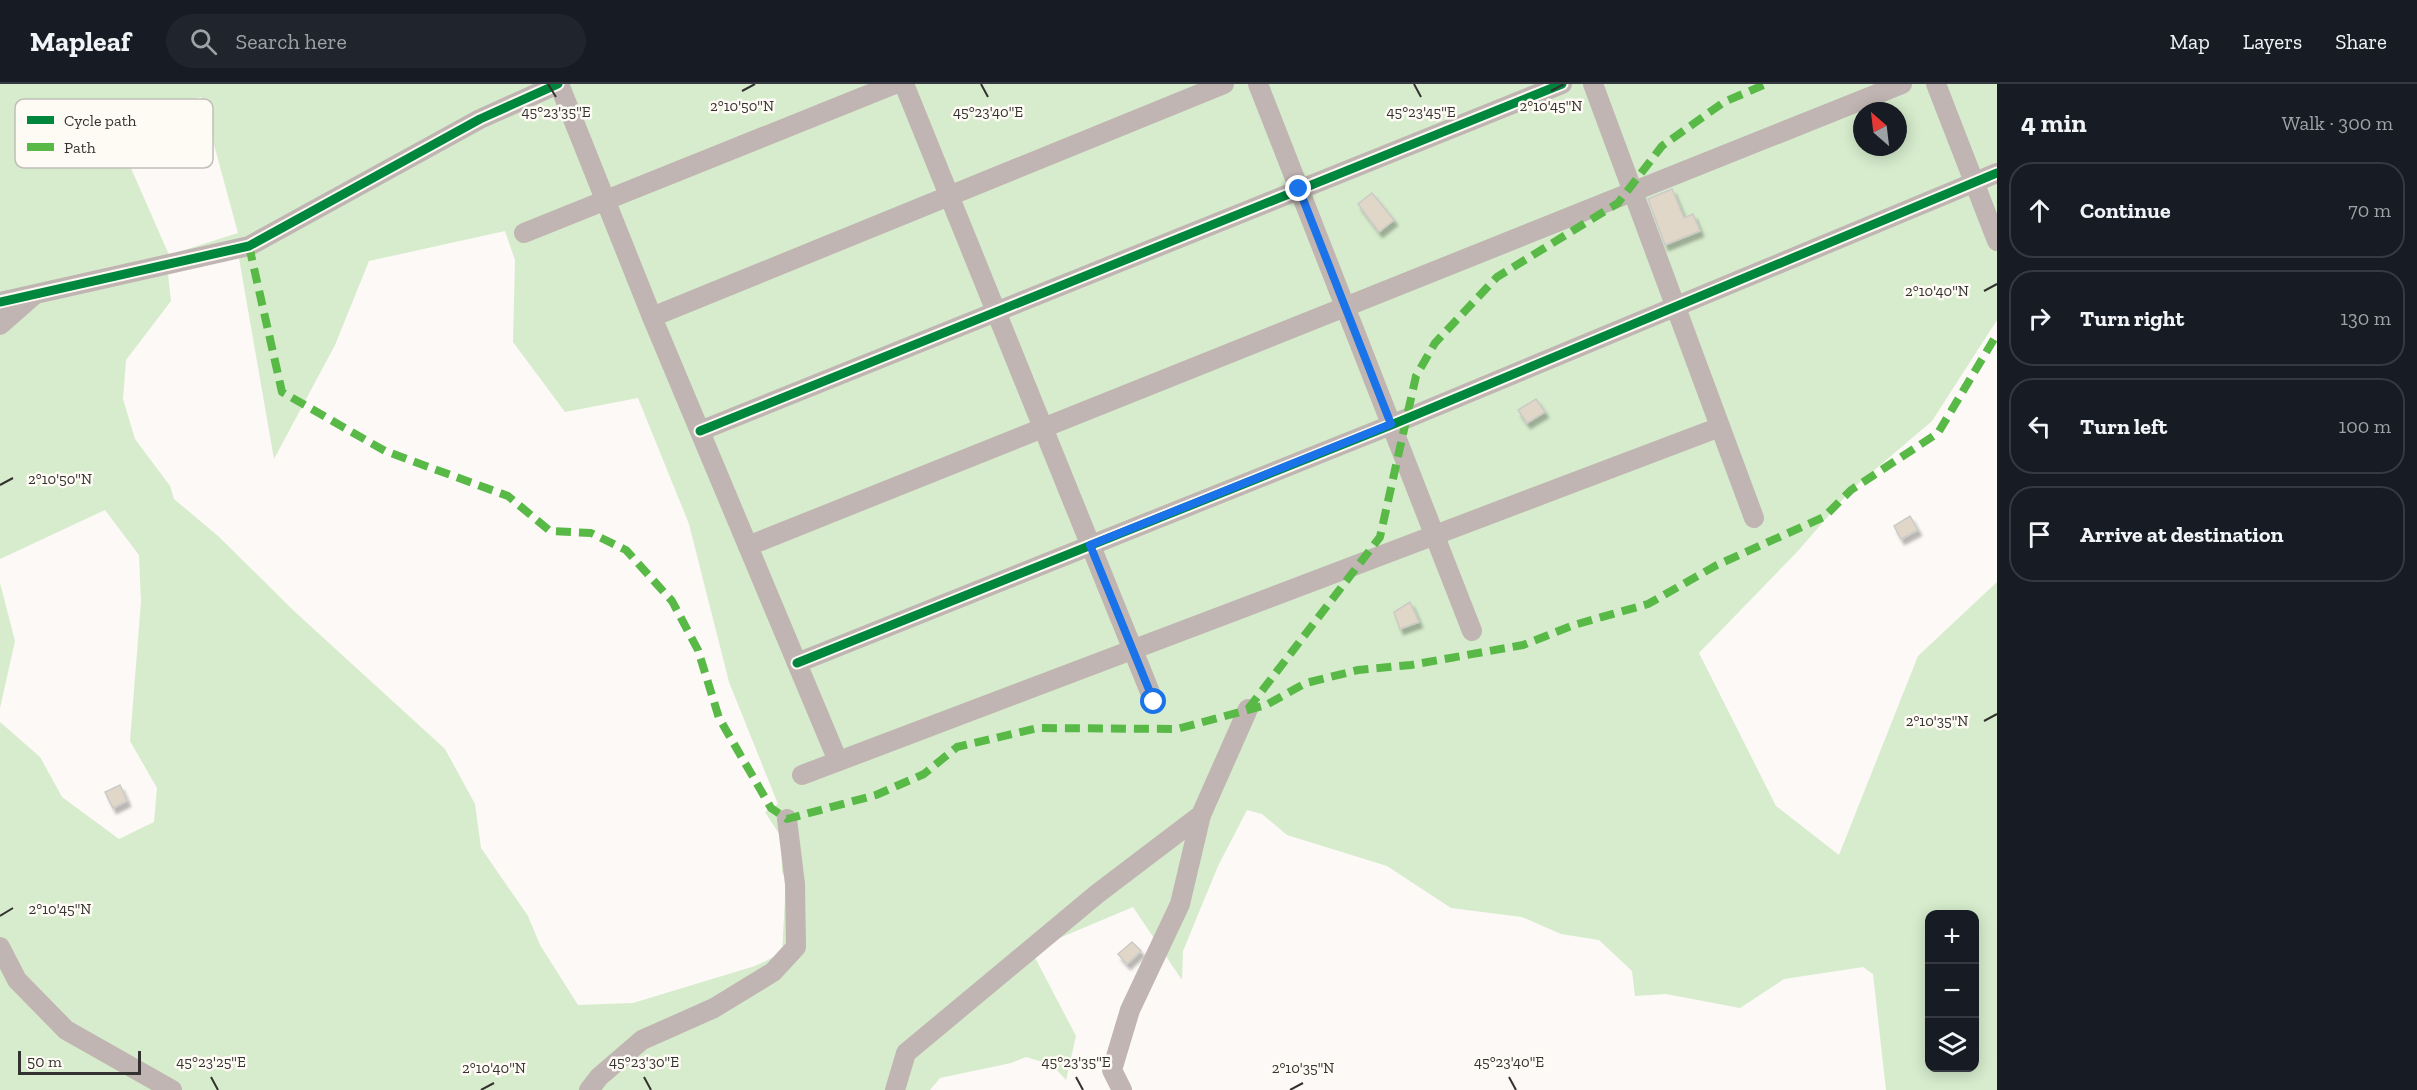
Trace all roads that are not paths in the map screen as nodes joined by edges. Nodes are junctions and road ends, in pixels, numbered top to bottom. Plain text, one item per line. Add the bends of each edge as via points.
1 (558, 84) edge
2 (895, 84) edge
3 (904, 84) edge
4 (1224, 84) edge
5 (1258, 84) edge
6 (1562, 84) edge
7 (1593, 84) edge
8 (1902, 84) edge
9 (1936, 84) edge
10 (1997, 173) edge
11 (1974, 182) junction
12 (1299, 189) junction
13 (1633, 192) junction
14 (947, 196) junction
15 (605, 200) junction
16 (524, 232) dead end
17 (1997, 241) edge
18 (35, 294) junction
19 (0, 302) edge
20 (1675, 306) junction
21 (1345, 307) junction
22 (995, 312) junction
23 (652, 317) junction
24 (0, 325) edge
25 (1391, 424) junction
26 (1720, 427) junction
27 (1042, 429) junction
28 (700, 431) junction
29 (1754, 519) dead end
30 (1435, 535) junction
31 (1090, 545) junction
32 (748, 546) junction
33 (1472, 631) dead end
34 (1133, 650) junction
35 (796, 663) junction
36 (1154, 702) dead end
37 (1248, 709) dead end
38 (838, 761) junction
39 (802, 775) dead end
40 (1201, 815) junction
41 (787, 819) dead end
42 (0, 947) edge
43 (172, 1090) edge
44 (589, 1090) edge
45 (895, 1090) edge
46 (1122, 1090) edge

1 - 15 street
1 - 18 street via 480,119 249,246
2 - 15 street
3 - 14 street
4 - 14 street
5 - 12 street
6 - 12 street
7 - 13 street
8 - 13 street
9 - 11 street
10 - 11 street
11 - 17 street
11 - 20 street
12 - 21 street
12 - 22 street
13 - 20 street
13 - 21 street
14 - 22 street
14 - 23 street
15 - 16 street
15 - 23 street
18 - 19 street
18 - 24 street
20 - 25 street
20 - 26 street
21 - 25 street
21 - 27 street
22 - 27 street
22 - 28 street
23 - 28 street
25 - 30 street
25 - 31 street
26 - 29 street
26 - 30 street
27 - 31 street
27 - 32 street
28 - 32 street
30 - 33 street
30 - 34 street
31 - 34 street
31 - 35 street
32 - 35 street
34 - 36 street
34 - 38 street
35 - 38 street
37 - 40 street
38 - 39 street
40 - 45 street via 1097,894 906,1053
40 - 46 street via 1180,904 1130,1010 1112,1070
41 - 44 street via 795,884 796,947 773,972 714,1008 642,1040
42 - 43 street via 17,980 66,1030

